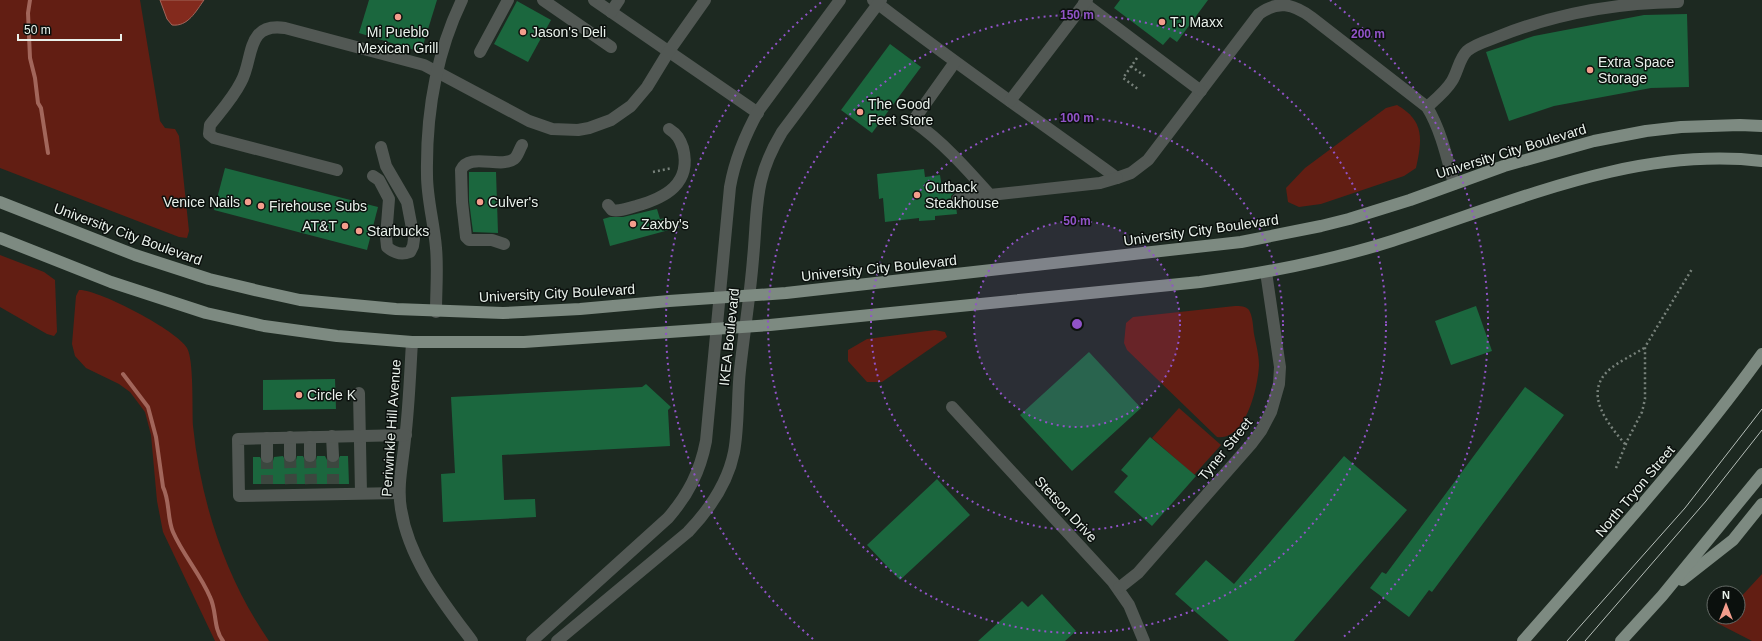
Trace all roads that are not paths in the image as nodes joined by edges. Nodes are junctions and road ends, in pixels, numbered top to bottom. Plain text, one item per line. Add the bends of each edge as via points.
1 (462, 0) edge
2 (508, 0) edge
3 (544, 0) edge
4 (594, 0) edge
5 (619, 0) edge
6 (705, 0) edge
7 (840, 0) edge
8 (1678, 0) edge
9 (877, 1) edge
10 (1086, 2) edge
11 (1632, 2) edge
12 (1271, 3) edge
13 (611, 12) junction
14 (611, 47) dead end
15 (669, 51) junction
16 (480, 52) dead end
17 (955, 62) junction
18 (437, 72) junction
19 (1201, 91) junction
20 (1010, 101) junction
21 (1427, 107) junction
22 (758, 113) junction
23 (1762, 126) edge
24 (669, 129) dead end
25 (522, 145) dead end
26 (381, 147) dead end
27 (1761, 161) edge
28 (337, 170) dead end
29 (373, 176) dead end
30 (1117, 178) junction
31 (1454, 184) junction
32 (990, 195) junction
33 (958, 199) dead end
34 (0, 202) edge
35 (608, 205) dead end
36 (0, 238) edge
37 (504, 244) dead end
38 (1266, 272) junction
39 (749, 296) junction
40 (719, 298) junction
41 (436, 312) junction
42 (746, 326) junction
43 (716, 329) junction
44 (412, 342) junction
45 (1762, 354) edge
46 (359, 393) dead end
47 (952, 407) dead end
48 (360, 435) junction
49 (406, 435) junction
50 (332, 436) junction
51 (290, 437) junction
52 (310, 437) junction
53 (267, 438) junction
54 (290, 456) tunnel mouth
55 (310, 456) tunnel mouth
56 (333, 456) tunnel mouth
57 (267, 457) tunnel mouth
58 (1762, 474) edge
59 (361, 493) junction
60 (399, 493) junction
61 (1762, 504) edge
62 (1118, 588) junction
63 (1662, 596) junction
64 (1621, 640) edge
65 (472, 641) edge
66 (532, 641) edge
67 (557, 641) edge
68 (1144, 641) edge
69 (1523, 641) edge

1 - 18 street via 445,42
2 - 16 street
3 - 14 street
4 - 13 street
5 - 13 street
6 - 15 street
7 - 22 street, IKEA Boulevard
8 - 11 street
9 - 17 street
9 - 39 street, IKEA Boulevard via 782,132 768,159 759,184
10 - 19 street
10 - 20 street
11 - 21 street via 1532,23 1472,48 1464,55 1450,85
12 - 19 street via 1255,18
12 - 21 street via 1292,5 1302,10
13 - 15 street
15 - 18 street via 647,87 631,106 612,120 578,130 552,129 529,121
15 - 22 street
17 - 20 street
17 - 32 street via 913,121 946,147
18 - 28 street via 421,64 285,28 272,27 258,34 252,43 241,82 210,125 209,134 214,138
18 - 41 street via 431,106 427,176 436,248
19 - 30 street via 1148,160 1131,173
20 - 30 street
21 - 31 street via 1438,131
22 - 40 street, IKEA Boulevard via 741,145 732,176
23 - 31 main road, University City Boulevard via 1681,127 1622,136 1534,157
24 - 35 street via 678,136 684,156 684,168 676,185 654,202 619,211 612,210
25 - 37 street via 510,161 470,163 461,170 466,237 469,240 492,240
26 - 29 street via 386,166 407,202 414,239 410,252 397,253 387,247 389,198 379,180
27 - 38 main road via 1690,160 1626,168 1549,188 1356,252
30 - 32 street via 1100,183
31 - 39 main road, University City Boulevard via 1349,219 1241,242
32 - 33 street
34 - 41 main road, University City Boulevard via 135,255 208,279 300,300
36 - 44 main road via 111,282 206,313 264,326 337,336
38 - 42 main road via 1186,283
38 - 62 street, Tyner Street via 1280,367 1276,397 1267,420 1252,443 1177,530 1138,573
39 - 40 main road, University City Boulevard
39 - 42 street, IKEA Boulevard
40 - 41 main road, University City Boulevard via 518,312
40 - 43 street, IKEA Boulevard
42 - 43 main road
42 - 67 street, IKEA Boulevard via 734,450 728,472 718,492 688,532
43 - 44 main road via 524,342
43 - 66 street, IKEA Boulevard via 706,441 700,466 690,488 679,505 657,529
44 - 49 street, Periwinkle Hill Avenue
45 - 69 main road, North Tryon Street via 1664,482
46 - 48 street
47 - 62 street, Stetson Drive
48 - 49 street
48 - 50 street
48 - 59 street
49 - 60 street, Periwinkle Hill Avenue
50 - 52 street
50 - 56 street
51 - 52 street
51 - 53 street
51 - 54 street
52 - 55 street
53 - 57 street
53 - 59 street via 238,439 239,496 267,490 291,489 334,489
58 - 63 main road
59 - 60 street
60 - 65 street, Periwinkle Hill Avenue via 405,527 423,572
61 - 63 main road via 1733,540
62 - 68 street, Stetson Drive via 1129,605
63 - 64 main road

